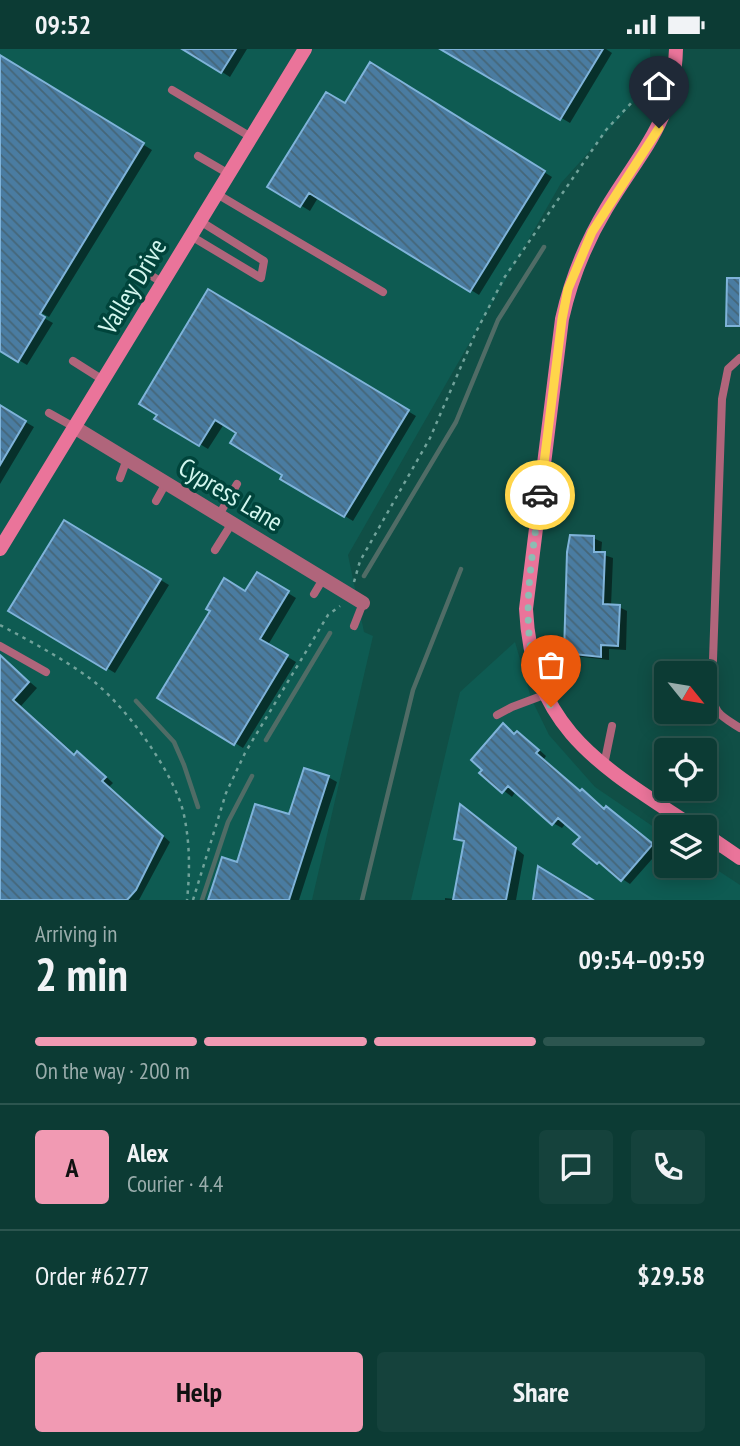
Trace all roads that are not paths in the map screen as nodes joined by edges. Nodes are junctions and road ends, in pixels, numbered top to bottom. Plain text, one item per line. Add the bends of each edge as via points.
1 (305, 49) edge
2 (676, 49) edge
3 (172, 89) dead end
4 (251, 137) junction
5 (198, 156) dead end
6 (229, 174) junction
7 (217, 194) junction
8 (200, 221) junction
9 (191, 236) junction
10 (139, 268) dead end
11 (163, 283) junction
12 (383, 292) dead end
13 (740, 358) edge
14 (73, 361) dead end
15 (103, 380) junction
16 (49, 413) dead end
17 (74, 427) junction
18 (127, 459) junction
19 (120, 478) dead end
20 (166, 483) junction
21 (237, 484) dead end
22 (156, 501) dead end
23 (225, 519) junction
24 (0, 549) edge
25 (215, 550) dead end
26 (323, 579) junction
27 (314, 594) dead end
28 (363, 603) joint
29 (354, 627) dead end
30 (0, 646) edge
31 (46, 673) dead end
32 (544, 695) junction
33 (497, 715) dead end
34 (612, 726) dead end
35 (740, 728) edge
36 (604, 765) junction
37 (669, 815) edge
38 (717, 842) edge
39 (720, 844) junction
40 (717, 849) edge
41 (740, 858) edge

1 - 4 street, Valley Drive
2 - 32 street via 673,87 659,128 592,232 568,289 526,609 531,657
3 - 4 lane
4 - 6 street, Valley Drive
5 - 6 lane
6 - 7 street, Valley Drive
7 - 8 street, Valley Drive
7 - 12 lane
8 - 9 street, Valley Drive
8 - 9 lane via 264,261 261,278
9 - 11 street, Valley Drive
10 - 11 lane
11 - 15 street, Valley Drive
13 - 35 lane via 728,369 722,399 712,689 715,709
14 - 15 lane
15 - 17 street, Valley Drive
16 - 17 lane
17 - 18 street, Cypress Lane
17 - 24 street, Valley Drive
18 - 19 lane
18 - 20 street, Cypress Lane
20 - 22 lane
20 - 23 street, Cypress Lane
21 - 23 lane
23 - 25 lane
23 - 26 street, Cypress Lane
26 - 27 lane
26 - 28 street, Cypress Lane
28 - 29 lane
30 - 31 lane
32 - 33 lane
32 - 36 street via 577,742
34 - 36 lane
36 - 37 street
38 - 39 street
39 - 40 lane
39 - 41 street

